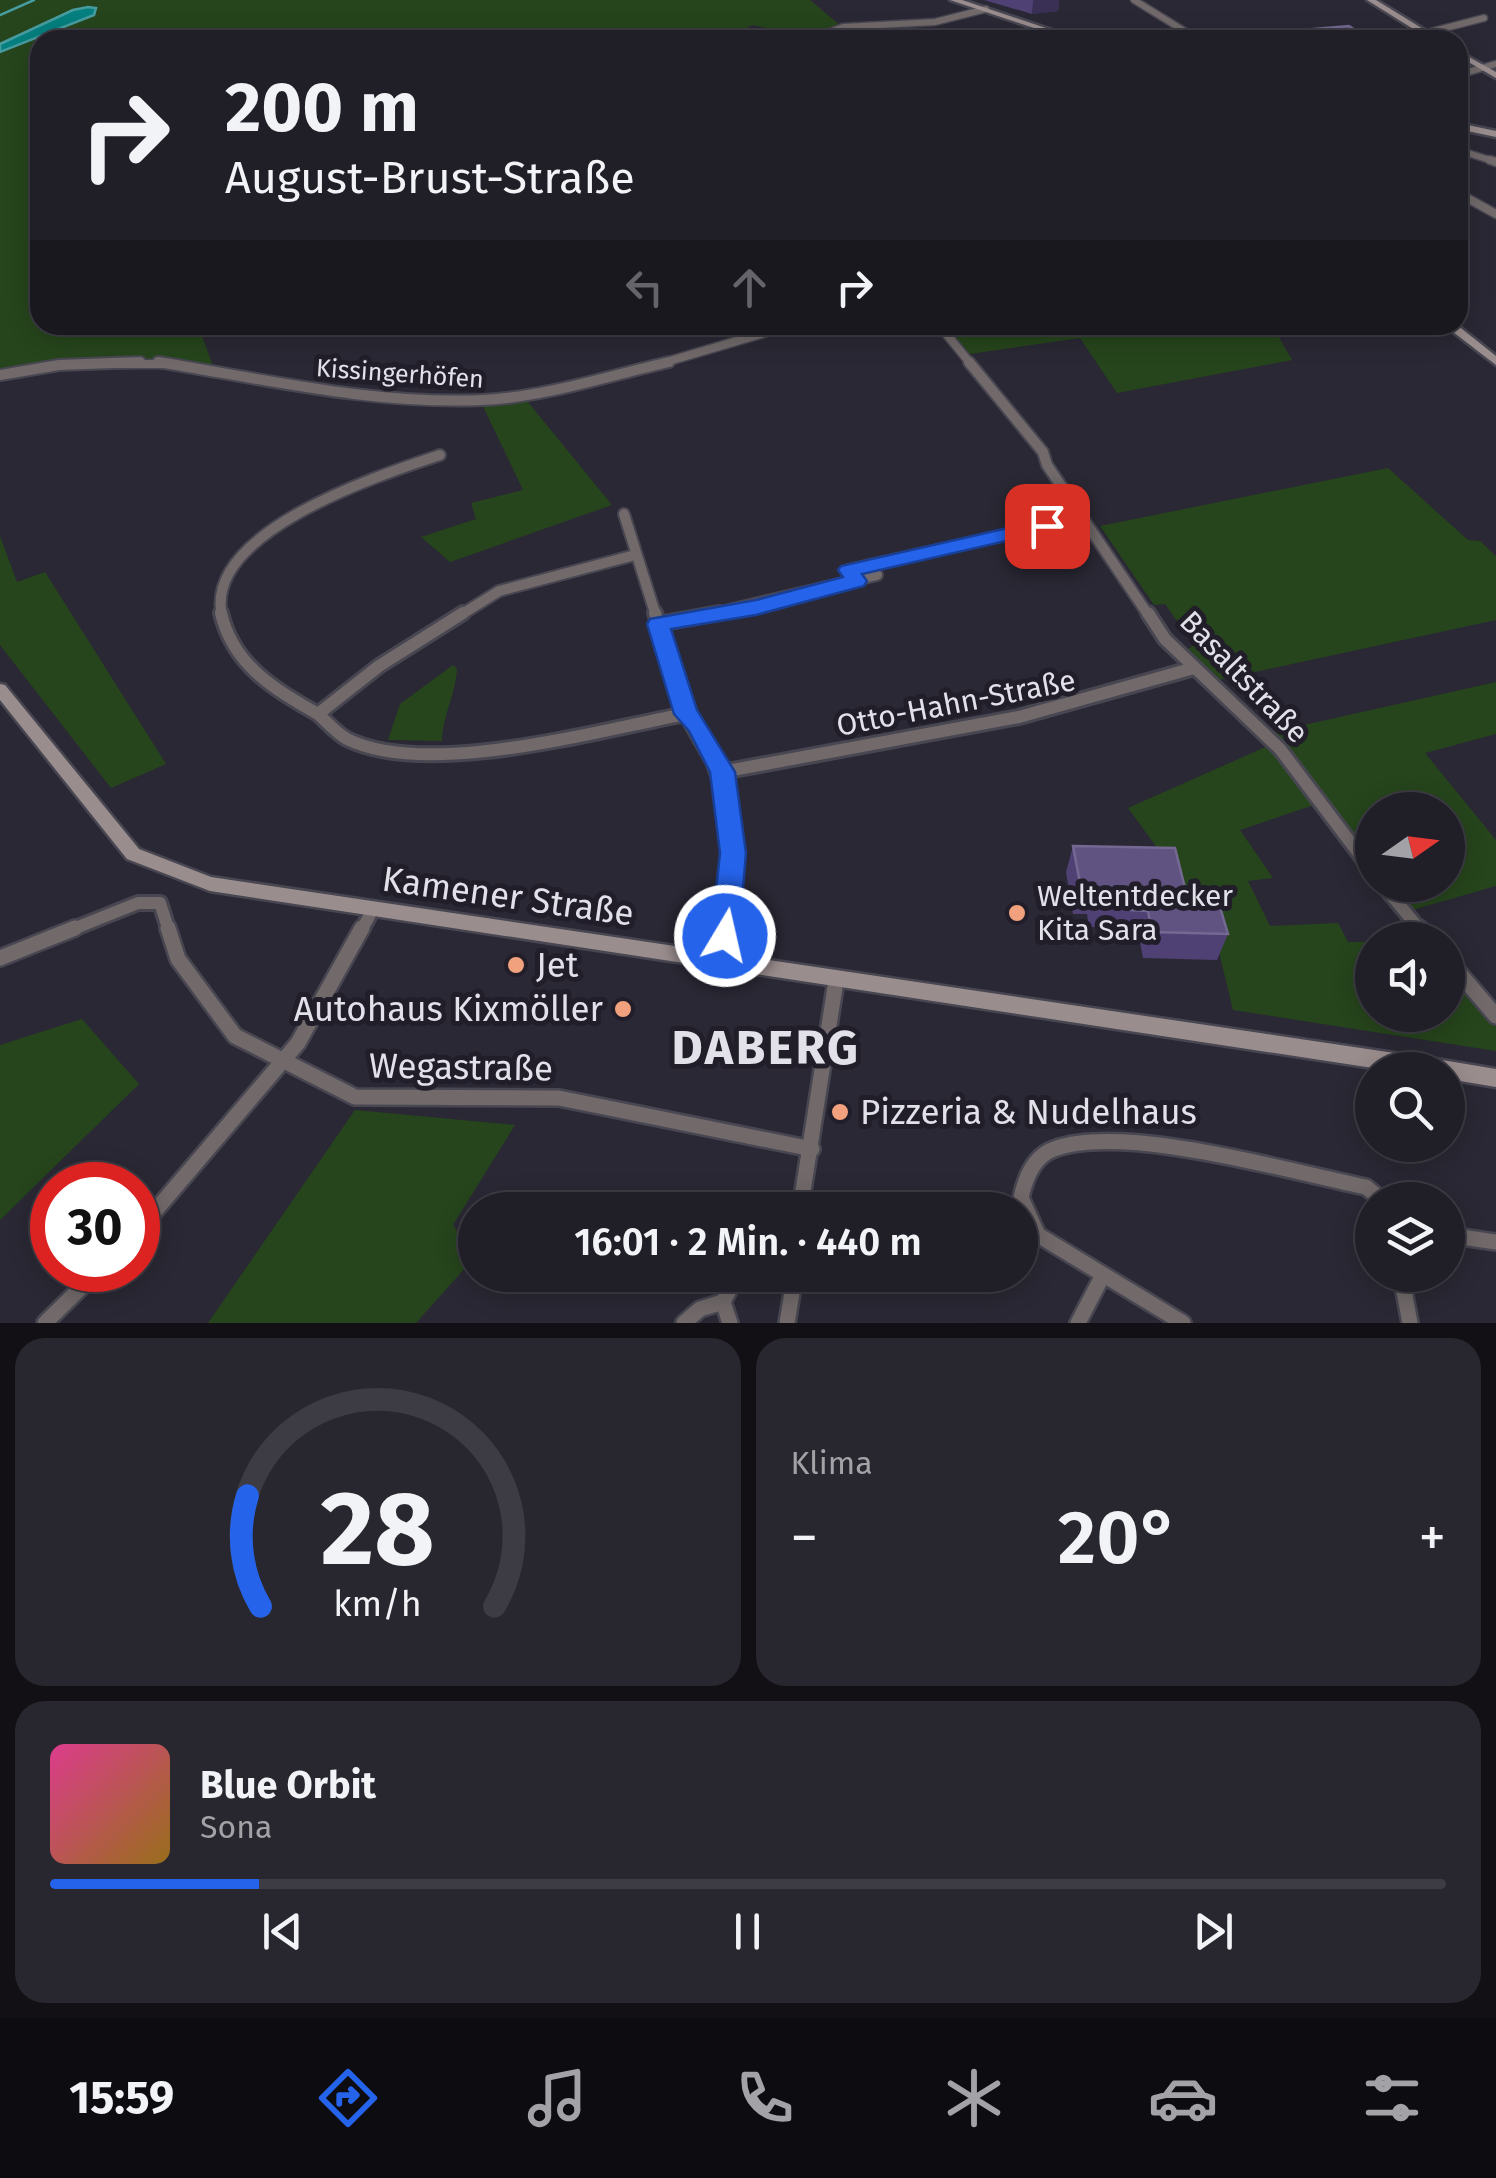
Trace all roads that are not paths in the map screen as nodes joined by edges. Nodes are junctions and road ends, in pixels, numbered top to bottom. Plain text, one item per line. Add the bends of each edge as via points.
1 (954, 0) edge
2 (1134, 0) edge
3 (1371, 0) edge
4 (986, 9) junction
5 (1484, 18) dead end
6 (838, 30) edge
7 (1048, 30) edge
8 (1183, 30) edge
9 (1421, 30) edge
10 (1438, 30) edge
11 (1468, 59) edge
12 (1496, 64) edge
13 (1482, 68) junction
14 (1468, 72) edge
15 (1496, 76) edge
16 (1468, 129) edge
17 (1496, 135) edge
18 (1468, 153) edge
19 (1496, 162) edge
20 (1468, 199) edge
21 (1496, 214) edge
22 (762, 335) edge
23 (947, 335) edge
24 (1462, 335) edge
25 (1496, 362) edge
26 (0, 375) edge
27 (440, 455) dead end
28 (624, 514) dead end
29 (1083, 518) junction
30 (636, 555) junction
31 (658, 624) junction
32 (1194, 668) junction
33 (0, 689) edge
34 (318, 714) junction
35 (686, 714) junction
36 (722, 772) junction
37 (1355, 848) edge
38 (1397, 902) edge
39 (373, 910) junction
40 (1414, 922) edge
41 (0, 958) edge
42 (721, 960) junction
43 (1465, 980) edge
44 (836, 981) junction
45 (1496, 1016) edge
46 (1355, 1057) edge
47 (282, 1062) junction
48 (1465, 1073) edge
49 (1496, 1078) edge
50 (812, 1150) junction
51 (1355, 1185) edge
52 (802, 1192) edge
53 (160, 1205) edge
54 (1465, 1237) edge
55 (1496, 1242) edge
56 (1102, 1275) junction
57 (77, 1292) edge
58 (728, 1292) edge
59 (792, 1292) edge
60 (1404, 1292) edge
61 (723, 1302) junction
62 (45, 1323) edge
63 (684, 1323) edge
64 (730, 1323) edge
65 (787, 1323) edge
66 (1078, 1323) edge
67 (1183, 1323) edge
68 (1410, 1323) edge

1 - 4 main road
2 - 8 street
3 - 9 main road
4 - 6 street via 935,22
4 - 7 main road
5 - 10 street
11 - 13 main road
12 - 13 street
13 - 14 street
13 - 15 main road
16 - 17 main road
18 - 19 street
20 - 21 street
22 - 26 street, Kissingerhöfen via 539,392 480,400 351,393 154,361
23 - 29 street, Basaltstraße via 1043,452
24 - 25 main road
27 - 34 street via 324,500 264,535 226,572 218,609 230,648 266,684
28 - 30 street
29 - 31 street via 870,565 877,575 756,607
29 - 32 street, Basaltstraße via 1166,639
30 - 31 street
30 - 34 street via 499,592 379,666
31 - 35 street
32 - 36 street, Otto-Hahn-Straße via 1087,704
32 - 37 street, Basaltstraße via 1280,749
33 - 39 main road, Kamener Straße via 119,840 149,863 210,884
34 - 35 street via 348,740 445,753
35 - 36 street
36 - 42 street via 733,853
38 - 40 street
39 - 42 main road, Kamener Straße
39 - 47 street
41 - 47 street, Wegastraße via 138,903 160,903 178,959 236,1036
42 - 44 main road, Kamener Straße
43 - 45 street
44 - 46 main road, Kamener Straße
44 - 50 street
47 - 50 street, Wegastraße via 355,1096 560,1098
47 - 53 street
48 - 49 main road, Kamener Straße
50 - 52 street
51 - 56 street via 1133,1144 1069,1143 1035,1164 1021,1198 1038,1234
54 - 55 street
56 - 66 street
56 - 67 street
57 - 62 street
58 - 61 street
59 - 65 street
60 - 68 street
61 - 63 street
61 - 64 street

